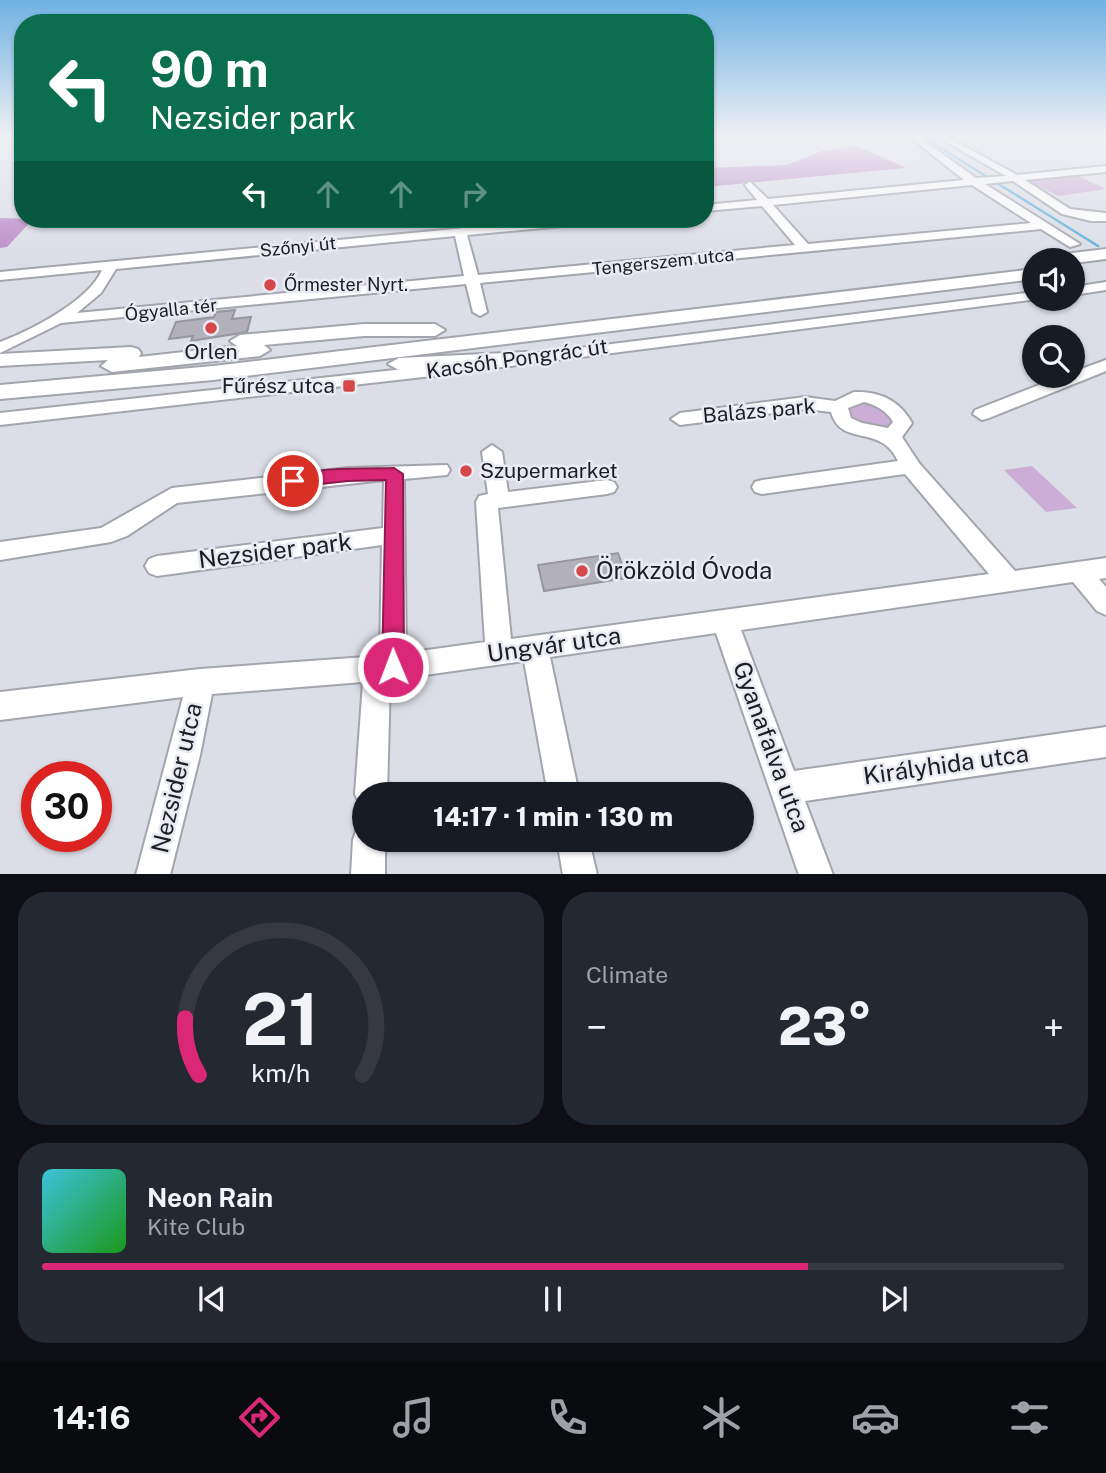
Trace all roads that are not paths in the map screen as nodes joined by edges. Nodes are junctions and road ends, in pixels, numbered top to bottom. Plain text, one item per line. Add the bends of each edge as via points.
1 (973, 176) edge
2 (1002, 176) edge
3 (1039, 176) edge
4 (1007, 179) junction
5 (981, 181) junction
6 (750, 185) dead end
7 (765, 203) junction
8 (714, 207) edge
9 (1106, 217) edge
10 (1044, 225) junction
11 (502, 228) edge
12 (460, 232) junction
13 (1074, 244) dead end
14 (804, 247) junction
15 (1106, 254) edge
16 (1085, 257) edge
17 (1022, 263) edge
18 (111, 265) junction
19 (1106, 266) edge
20 (1085, 269) edge
21 (0, 276) edge
22 (1022, 276) edge
23 (474, 281) junction
24 (1106, 286) edge
25 (1085, 289) edge
26 (1022, 297) edge
27 (282, 299) joint
28 (480, 312) dead end
29 (57, 320) junction
30 (435, 330) junction
31 (31, 336) junction
32 (0, 342) edge
33 (0, 350) edge
34 (39, 358) junction
35 (527, 358) junction
36 (0, 360) edge
37 (1106, 365) edge
38 (213, 373) junction
39 (0, 377) edge
40 (0, 392) edge
41 (839, 407) junction
42 (982, 414) dead end
43 (0, 419) edge
44 (680, 419) dead end
45 (887, 435) junction
46 (492, 453) dead end
47 (910, 467) junction
48 (440, 470) dead end
49 (394, 474) junction
50 (607, 487) dead end
51 (762, 487) dead end
52 (499, 500) junction
53 (393, 535) junction
54 (0, 551) edge
55 (157, 566) dead end
56 (1106, 568) edge
57 (1078, 572) junction
58 (1010, 582) junction
59 (1106, 604) edge
60 (724, 621) junction
61 (536, 647) junction
62 (499, 652) junction
63 (385, 667) junction
64 (200, 682) junction
65 (0, 706) edge
66 (1106, 742) edge
67 (372, 782) edge
68 (562, 782) edge
69 (786, 788) junction
70 (369, 852) edge
71 (575, 852) edge
72 (153, 874) edge
73 (368, 874) edge
74 (580, 874) edge
75 (816, 874) edge

1 - 5 street
2 - 4 street
3 - 4 street
4 - 5 street
4 - 9 street via 1064,213 1090,219
5 - 7 street
5 - 10 street
6 - 7 street
7 - 8 street
7 - 14 street
10 - 13 street
10 - 14 street, Tengerszem utca
11 - 12 street, Szőnyi út
12 - 18 street, Szőnyi út
12 - 23 street
14 - 23 street, Tengerszem utca
15 - 16 main road
17 - 30 main road, Kacsóh Pongrác út
18 - 21 street, Szőnyi út
18 - 29 street via 86,298
19 - 20 main road
22 - 38 main road, Kacsóh Pongrác út
23 - 27 street, Tengerszem utca
23 - 28 street
24 - 25 street
26 - 35 street, Kacsóh Pongrác út
27 - 29 street, Ógyalla tér
29 - 31 street
29 - 32 street
30 - 34 main road via 364,330 98,357
30 - 39 main road, Kacsóh Pongrác út
31 - 33 street
31 - 34 street via 20,350
33 - 34 main road
34 - 36 main road
35 - 38 main road
35 - 43 street, Kacsóh Pongrác út
37 - 42 street
38 - 40 main road, Kacsóh Pongrác út
41 - 44 street, Balázs park via 805,403
41 - 45 street, Balázs park via 842,418 857,429
41 - 45 street, Balázs park via 857,397 888,405 903,423
45 - 47 street via 900,446
46 - 52 street
47 - 51 street
47 - 58 street
48 - 49 street
49 - 53 street
49 - 54 street via 348,475 172,496 103,536
50 - 52 street
52 - 62 street via 486,502
53 - 55 street, Nezsider park
53 - 63 street
56 - 57 street, Ungvár utca
57 - 58 street, Ungvár utca
57 - 59 street
58 - 60 street, Ungvár utca
60 - 61 street, Ungvár utca
60 - 69 street, Gyanafalva utca
61 - 62 street, Ungvár utca
61 - 68 street
62 - 63 street, Ungvár utca
63 - 64 street, Ungvár utca
63 - 67 street
64 - 65 street, Ungvár utca
64 - 72 street, Nezsider utca
66 - 69 street, Királyhida utca
69 - 75 street, Gyanafalva utca
70 - 73 street
71 - 74 street

